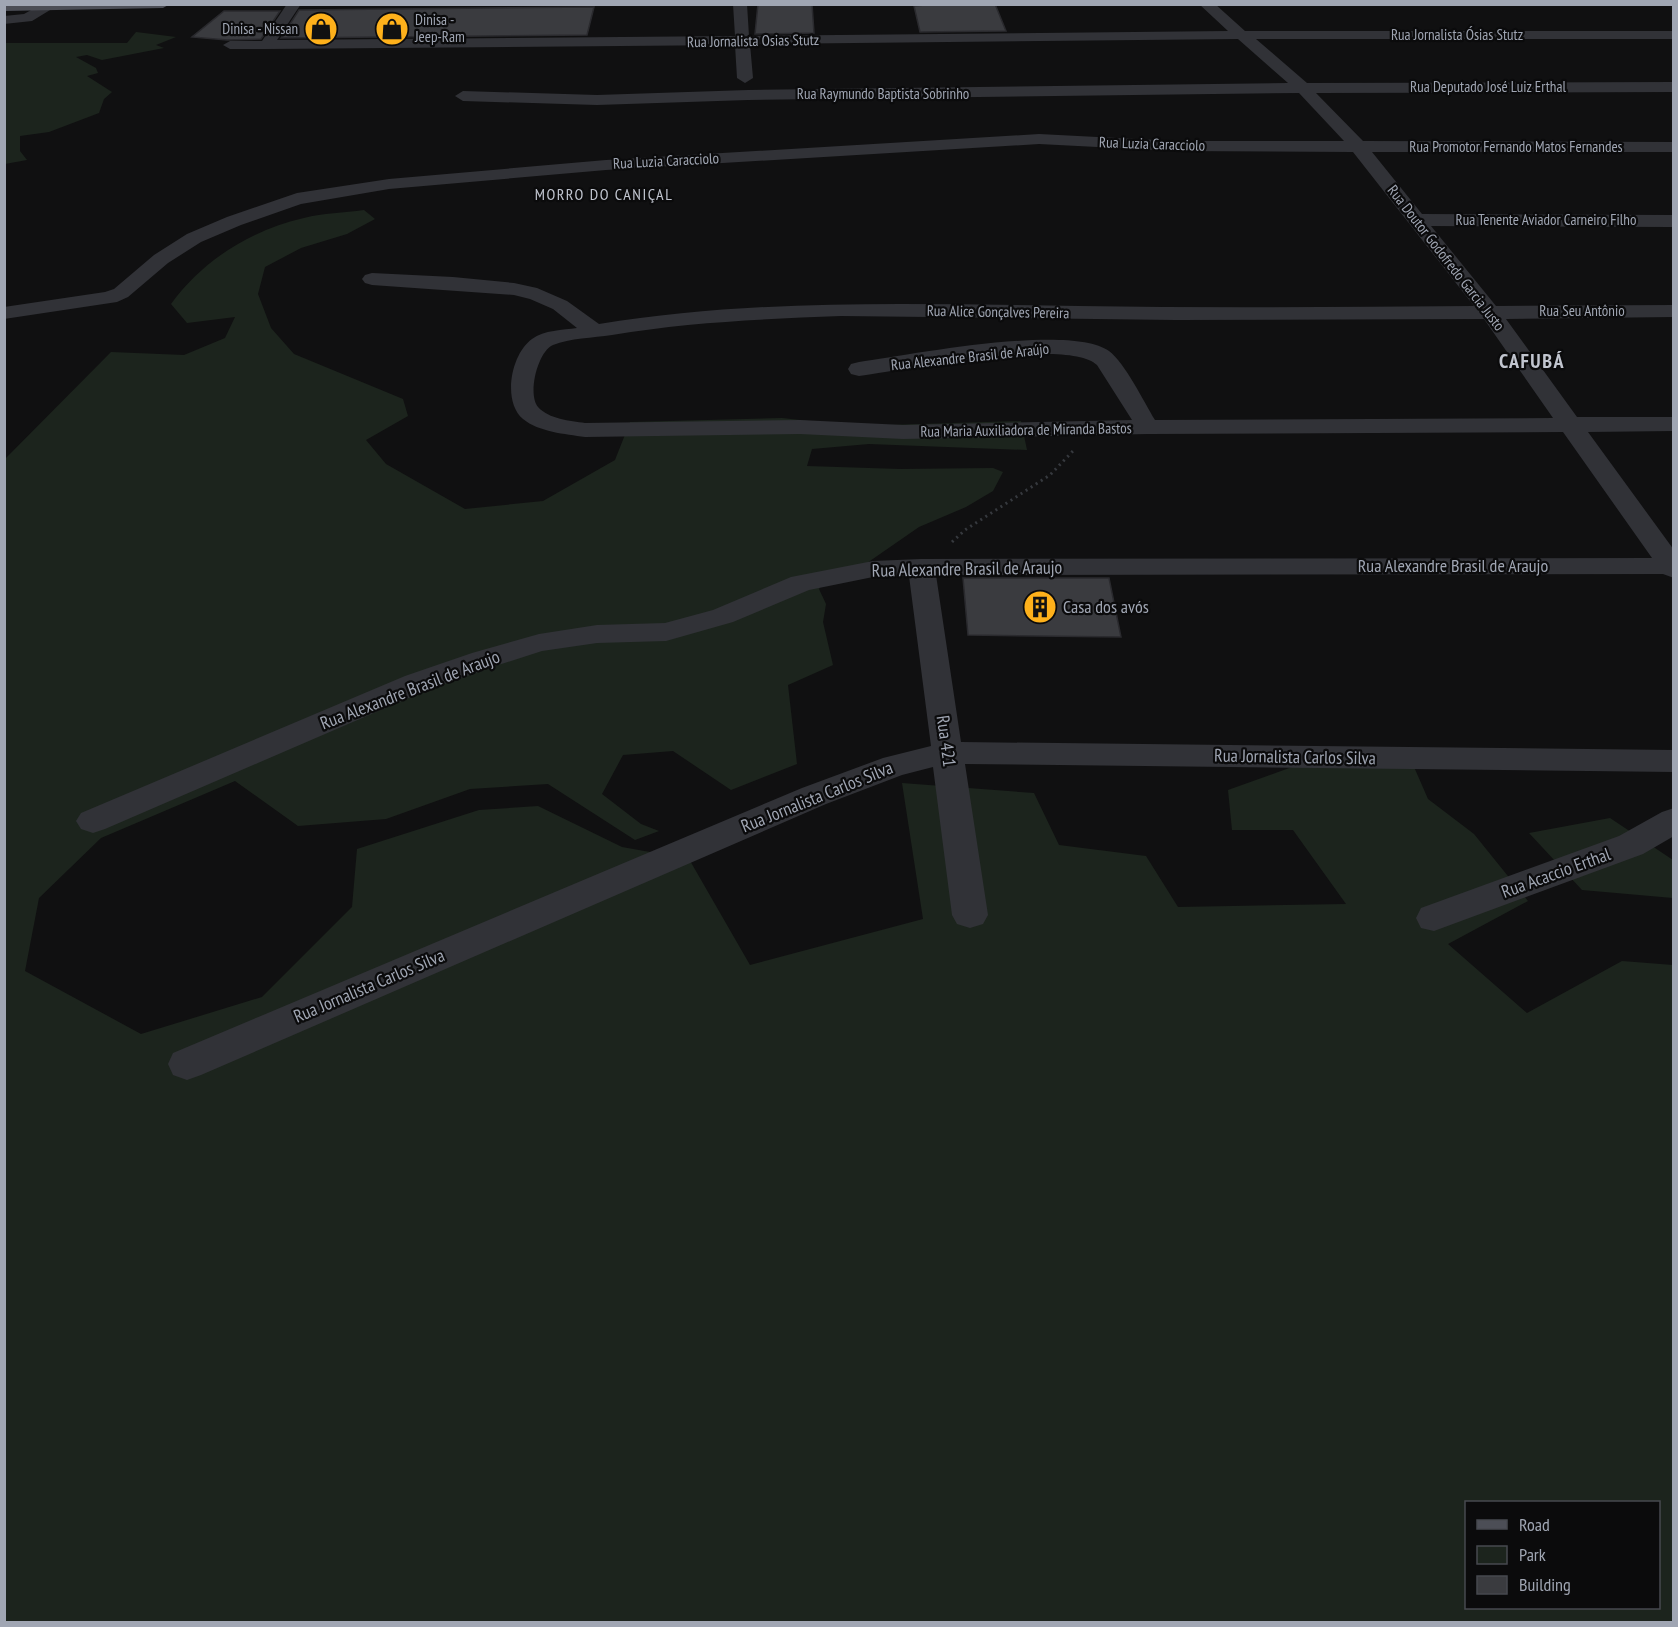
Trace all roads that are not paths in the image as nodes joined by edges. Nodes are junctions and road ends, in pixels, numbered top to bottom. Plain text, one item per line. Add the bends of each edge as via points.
1 (163, 4) edge
2 (294, 4) edge
3 (740, 4) edge
4 (1206, 4) edge
5 (5, 7) edge
6 (48, 7) junction
7 (4, 20) edge
8 (1240, 35) junction
9 (1674, 35) edge
10 (742, 41) junction
11 (230, 45) dead end
12 (266, 45) junction
13 (745, 78) dead end
14 (1674, 87) edge
15 (1303, 88) junction
16 (463, 96) dead end
17 (1358, 146) junction
18 (1674, 147) edge
19 (1418, 220) junction
20 (1674, 221) edge
21 (372, 279) dead end
22 (1674, 311) edge
23 (1490, 312) junction
24 (4, 313) edge
25 (595, 330) junction
26 (859, 369) dead end
27 (526, 370) joint
28 (1571, 423) junction
29 (1674, 424) edge
30 (1148, 427) junction
31 (921, 567) junction
32 (1673, 567) edge
33 (947, 753) junction
34 (1674, 761) edge
35 (1674, 820) edge
36 (93, 821) dead end
37 (970, 915) dead end
38 (1434, 918) dead end
39 (187, 1064) dead end

1 - 6 main road
2 - 12 street
3 - 10 street
4 - 8 street, Rua Doutor Godofredo Garcia Justo
5 - 6 main road
6 - 7 street via 27,18
8 - 9 street, Rua Jornalista Ósias Stutz
8 - 10 street, Rua Jornalista Osias Stutz
8 - 15 street, Rua Doutor Godofredo Garcia Justo
10 - 12 street, Rua Jornalista Osias Stutz
10 - 13 street
11 - 12 street, Rua Jornalista Osias Stutz
14 - 15 street, Rua Deputado José Luiz Erthal
15 - 16 street, Rua Raymundo Baptista Sobrinho via 597,100
15 - 17 street, Rua Doutor Godofredo Garcia Justo
17 - 18 street, Rua Promotor Fernando Matos Fernandes
17 - 19 street, Rua Doutor Godofredo Garcia Justo
17 - 24 street, Rua Luzia Caracciolo via 1175,146 1029,140 606,165 389,184 297,199 234,221 194,238 110,298
19 - 20 street, Rua Tenente Aviador Carneiro Filho
19 - 23 street, Rua Doutor Godofredo Garcia Justo
21 - 25 street via 526,291 560,305
22 - 23 street, Rua Seu Antônio
23 - 25 street, Rua Alice Gonçalves Pereira via 807,310 690,318
23 - 28 street, Rua Doutor Godofredo Garcia Justo
25 - 27 street, Rua Alice Gonçalves Pereira via 541,342 533,349
26 - 30 street, Rua Alexandre Brasil de Araújo via 1042,346 1082,348 1094,351 1105,361
27 - 30 street, Rua Maria Auxiliadora de Miranda Bastos via 523,401 527,409 539,418 585,430 800,427 903,432
28 - 29 street, Rua Maria Auxiliadora de Miranda Bastos
28 - 30 street, Rua Maria Auxiliadora de Miranda Bastos
28 - 32 street, Rua Doutor Godofredo Garcia Justo
31 - 32 street, Rua Alexandre Brasil de Araujo
31 - 33 street, Rua 421
31 - 36 street, Rua Alexandre Brasil de Araujo via 873,569 801,583 723,616 666,632 597,634 539,642 416,683
33 - 34 street, Rua Jornalista Carlos Silva
33 - 37 street, Rua 421
33 - 39 street, Rua Jornalista Carlos Silva via 894,766 814,796
35 - 38 street, Rua Acaccio Erthal via 1631,845

